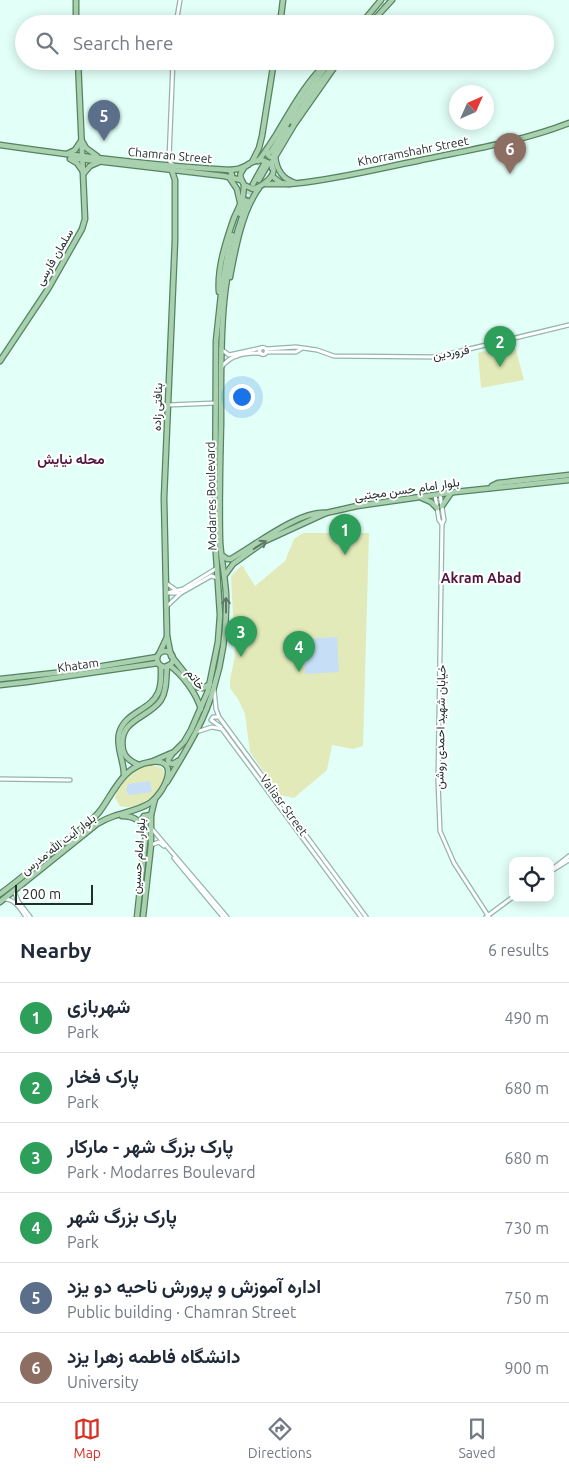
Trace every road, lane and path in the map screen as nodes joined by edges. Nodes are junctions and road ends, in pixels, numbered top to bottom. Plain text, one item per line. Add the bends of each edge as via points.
1 (76, 0) edge
2 (180, 0) edge
3 (283, 0) edge
4 (382, 0) edge
5 (392, 0) edge
6 (76, 15) edge
7 (178, 15) edge
8 (281, 15) edge
9 (369, 15) edge
10 (378, 15) edge
11 (78, 70) edge
12 (173, 70) edge
13 (273, 70) edge
14 (320, 70) edge
15 (325, 70) edge
16 (332, 70) edge
17 (569, 123) edge
18 (262, 136) junction
19 (273, 139) junction
20 (82, 140) junction
21 (0, 147) edge
22 (272, 153) junction
23 (65, 156) junction
24 (83, 158) junction
25 (169, 159) junction
26 (100, 160) junction
27 (114, 161) junction
28 (258, 161) junction
29 (249, 164) junction
30 (161, 165) junction
31 (266, 165) dead end
32 (174, 169) junction
33 (272, 169) junction
34 (230, 170) junction
35 (180, 172) junction
36 (84, 173) junction
37 (272, 176) junction
38 (229, 177) junction
39 (175, 180) junction
40 (241, 180) junction
41 (259, 184) junction
42 (289, 184) junction
43 (296, 184) junction
44 (244, 185) junction
45 (247, 200) junction
46 (240, 204) junction
47 (220, 298) junction
48 (569, 325) edge
49 (221, 348) junction
50 (260, 348) junction
51 (266, 351) junction
52 (261, 353) junction
53 (237, 354) junction
54 (0, 361) edge
55 (221, 368) junction
56 (216, 403) junction
57 (168, 405) junction
58 (569, 475) edge
59 (569, 480) edge
60 (491, 487) junction
61 (451, 492) junction
62 (437, 494) junction
63 (420, 498) junction
64 (439, 507) junction
65 (222, 555) junction
66 (232, 562) junction
67 (218, 568) junction
68 (211, 574) junction
69 (225, 576) junction
70 (218, 579) junction
71 (166, 583) junction
72 (180, 592) junction
73 (167, 593) junction
74 (167, 606) junction
75 (167, 636) junction
76 (159, 655) junction
77 (172, 656) junction
78 (150, 658) junction
79 (160, 664) junction
80 (150, 665) junction
81 (168, 666) junction
82 (73, 674) junction
83 (0, 679) edge
84 (0, 684) edge
85 (210, 684) junction
86 (214, 688) junction
87 (201, 709) junction
88 (218, 718) junction
89 (222, 729) junction
90 (196, 732) junction
91 (174, 752) junction
92 (180, 759) junction
93 (151, 762) junction
94 (139, 765) junction
95 (124, 775) junction
96 (0, 779) edge
97 (70, 780) dead end
98 (167, 782) junction
99 (156, 797) junction
100 (151, 815) junction
101 (113, 816) junction
102 (140, 822) junction
103 (152, 829) junction
104 (159, 838) junction
105 (157, 842) junction
106 (151, 845) junction
107 (569, 856) edge
108 (569, 860) edge
109 (554, 868) edge
110 (554, 869) edge
111 (14, 891) junction
112 (0, 894) edge
113 (2, 901) edge
114 (509, 901) edge
115 (487, 916) edge
116 (26, 917) edge
117 (30, 917) edge
118 (137, 917) edge
119 (143, 917) edge
120 (225, 917) edge
121 (361, 917) edge
122 (366, 917) edge

1 - 6 main road
2 - 7 street
3 - 8 main road
4 - 9 main road
5 - 10 main road
11 - 20 main road, سلمان فارسی
12 - 25 street
13 - 18 main road
14 - 19 main road
15 - 22 main road via 298,105
16 - 22 main road
17 - 43 main road, Khorramshahr Street via 493,145
18 - 19 main road via 266,142
18 - 29 main road
19 - 22 main road
20 - 23 main road
20 - 24 main road, سلمان فارسی
20 - 26 main road
21 - 23 main road, Chamran Street
22 - 28 main road
22 - 33 main road
22 - 43 main road via 281,174
23 - 24 main road, Chamran Street
23 - 36 main road via 77,163
24 - 26 main road, Chamran Street
24 - 36 main road, سلمان فارسی
25 - 30 street
25 - 32 street
26 - 27 main road, Chamran Street
26 - 36 main road
27 - 30 main road, Chamran Street
27 - 32 main road, Chamran Street
28 - 29 main road
28 - 33 main road via 264,160
29 - 34 main road, Chamran Street
29 - 40 main road via 242,171
30 - 32 main road, Chamran Street
31 - 41 main road via 260,174
32 - 34 main road, Chamran Street
32 - 35 main road, Chamran Street
32 - 39 main road, بنافتی زاده
33 - 37 main road
34 - 38 main road via 232,175
35 - 38 main road, Chamran Street
35 - 39 main road
36 - 54 main road, سلمان فارسی via 85,219 82,229 48,289
37 - 41 main road
37 - 42 main road, Khorramshahr Street via 281,183
38 - 40 main road, Chamran Street
38 - 46 main road via 237,189
39 - 57 main road, بنافتی زاده
40 - 44 main road
41 - 42 main road, Khorramshahr Street
41 - 44 main road via 253,189
41 - 45 main road
42 - 43 main road, Khorramshahr Street
44 - 45 main road
45 - 46 main road
45 - 47 main road, Modarres Boulevard via 228,250
45 - 49 main road, Modarres Boulevard via 228,297 223,305
46 - 47 main road via 224,249 218,280
47 - 56 main road, Modarres Boulevard
48 - 51 street, فروردین via 436,357 334,356 301,349
49 - 53 street via 227,354
49 - 55 main road, Modarres Boulevard
50 - 51 street
50 - 52 street
50 - 53 street
51 - 52 street
52 - 53 street
53 - 55 street
55 - 65 main road, Modarres Boulevard
56 - 57 street
56 - 67 main road, Modarres Boulevard via 215,539
57 - 71 main road, بنافتی زاده via 164,504
58 - 60 main road, بلوار امام حسن مجتبی via 498,483
59 - 60 main road, بلوار امام حسن مجتبی
60 - 61 main road, بلوار امام حسن مجتبی
61 - 62 main road, بلوار امام حسن مجتبی
61 - 64 main road
62 - 63 main road, بلوار امام حسن مجتبی
62 - 64 street, خیابان شهید احمدی روشن
63 - 64 main road
63 - 66 main road, بلوار امام حسن مجتبی via 326,512 265,541
64 - 115 street, خیابان شهید احمدی روشن via 442,524 440,831 454,864
65 - 66 main road
65 - 69 main road, Modarres Boulevard
66 - 69 main road, بلوار امام حسن مجتبی
67 - 68 street
67 - 70 main road, Modarres Boulevard
68 - 70 street
68 - 72 street
68 - 72 street
86 -> 69 main road, Modarres Boulevard via 225,626
70 - 85 main road, Modarres Boulevard via 218,642
71 - 72 street
71 - 73 main road, بنافتی زاده
72 - 73 street
72 - 74 street
73 - 74 main road, بنافتی زاده
74 - 75 main road, بنافتی زاده
75 - 76 main road, بنافتی زاده
75 - 77 main road, بنافتی زاده
76 - 77 main road via 165,651
76 - 78 main road, Khatam
76 - 79 main road
77 - 81 main road
77 - 85 main road, خاتم via 196,687
78 - 80 main road
78 - 82 main road, Khatam
79 - 80 main road, Khatam
79 - 81 main road
79 - 95 main road via 157,695 121,727 118,741
80 - 82 main road, Khatam
81 - 87 main road, خاتم via 179,672 198,699
81 - 94 main road via 161,699 155,707 131,722 123,738 127,758
82 - 83 main road, Khatam
82 - 84 main road, Khatam
85 - 87 main road, Modarres Boulevard
86 - 88 street, Valiasr Street
86 - 90 main road, Modarres Boulevard
87 - 91 main road, Modarres Boulevard via 184,742
88 - 89 street, Valiasr Street via 211,720
88 - 122 street, Valiasr Street
89 - 90 street via 212,726
89 - 121 street, Valiasr Street
90 - 92 main road, Modarres Boulevard
91 - 92 main road via 169,763 174,764
91 - 93 main road, Modarres Boulevard
92 - 98 main road, Modarres Boulevard
93 - 94 main road, Modarres Boulevard
93 - 98 main road via 166,767
94 - 95 main road, Modarres Boulevard
95 - 112 main road, بلوار آیت الله مدرس via 92,820
96 - 97 street
98 - 99 main road, Modarres Boulevard
99 - 100 main road, بلوار امام حسین
99 - 101 main road, بلوار آیت الله مدرس via 147,805
100 - 102 main road via 144,816
100 - 103 main road, بلوار امام حسین
101 - 102 main road, بلوار امام حسین via 131,816
101 - 111 main road, بلوار آیت الله مدرس via 97,824
102 - 118 main road, بلوار امام حسین via 146,834
103 - 104 street
103 - 106 main road, بلوار امام حسین
104 - 105 street
104 - 120 street
105 - 106 street
105 - 120 street
106 - 119 main road, بلوار امام حسین
107 - 109 street
108 - 110 street
111 - 113 main road, بلوار آیت الله مدرس
111 - 117 street
113 - 116 street via 9,899 16,903
114 - 115 street

